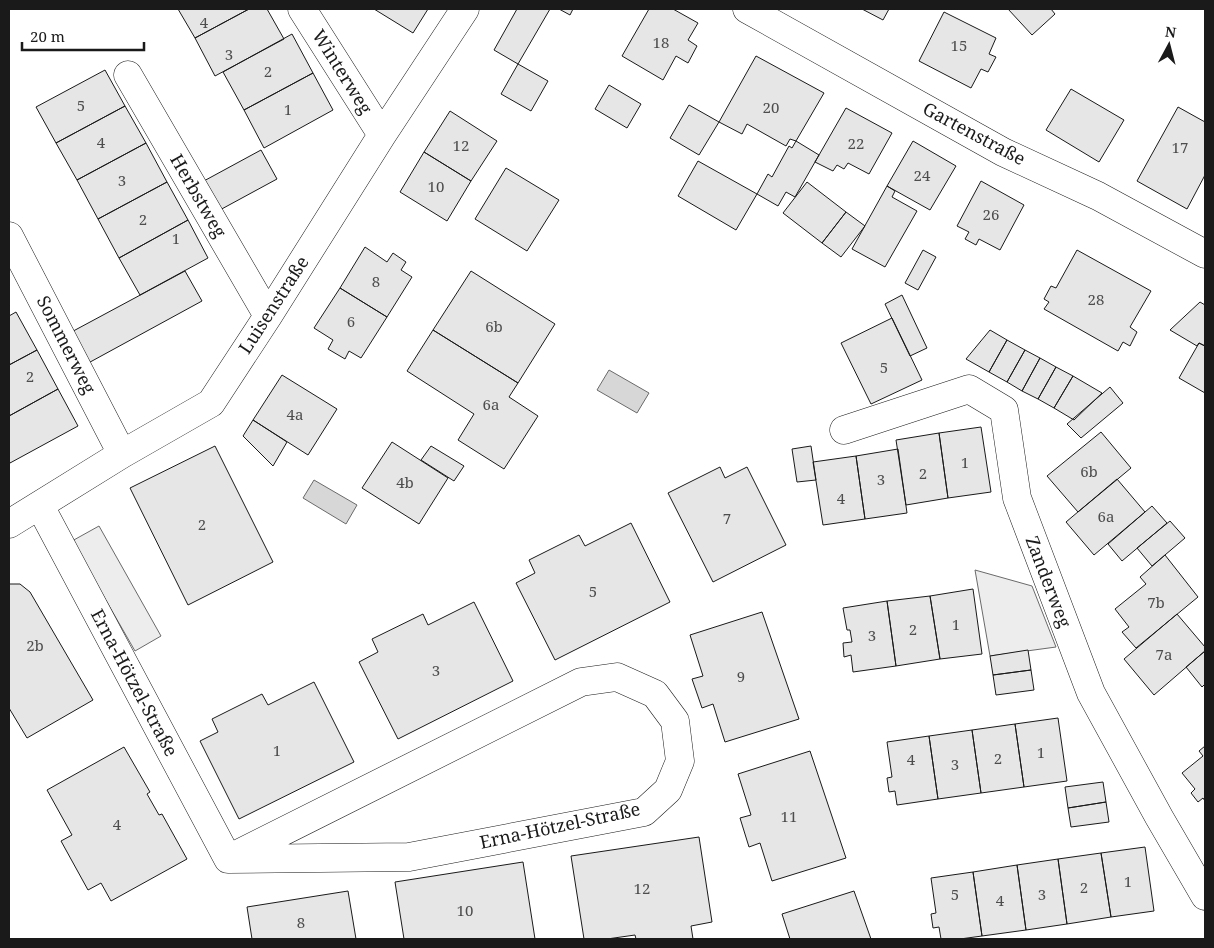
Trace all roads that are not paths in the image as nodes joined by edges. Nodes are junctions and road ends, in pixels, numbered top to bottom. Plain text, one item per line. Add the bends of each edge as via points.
1 (302, 9) edge
2 (465, 9) edge
3 (747, 9) edge
4 (128, 75) dead end
5 (382, 135) junction
6 (9, 236) edge
7 (1205, 254) edge
8 (268, 316) junction
9 (844, 430) dead end
10 (122, 454) junction
11 (40, 506) junction
12 (9, 524) edge
13 (228, 859) junction
14 (1205, 896) edge

1 - 5 street, Winterweg
2 - 5 street, Luisenstraße
3 - 7 street, Gartenstraße via 1003,152 1098,196
4 - 8 street, Herbstweg
5 - 8 street, Luisenstraße
6 - 10 street, Sommerweg
8 - 10 street, Luisenstraße via 211,403
9 - 14 street, Zanderweg via 969,389 1004,410 1017,498 1091,693 1158,818
10 - 11 street, Luisenstraße
11 - 12 street, Luisenstraße
11 - 13 street, Erna-Hötzel-Straße
13 - 13 street, Erna-Hötzel-Straße via 409,857 644,812 668,790 680,761 675,721 655,694 617,678 582,682

